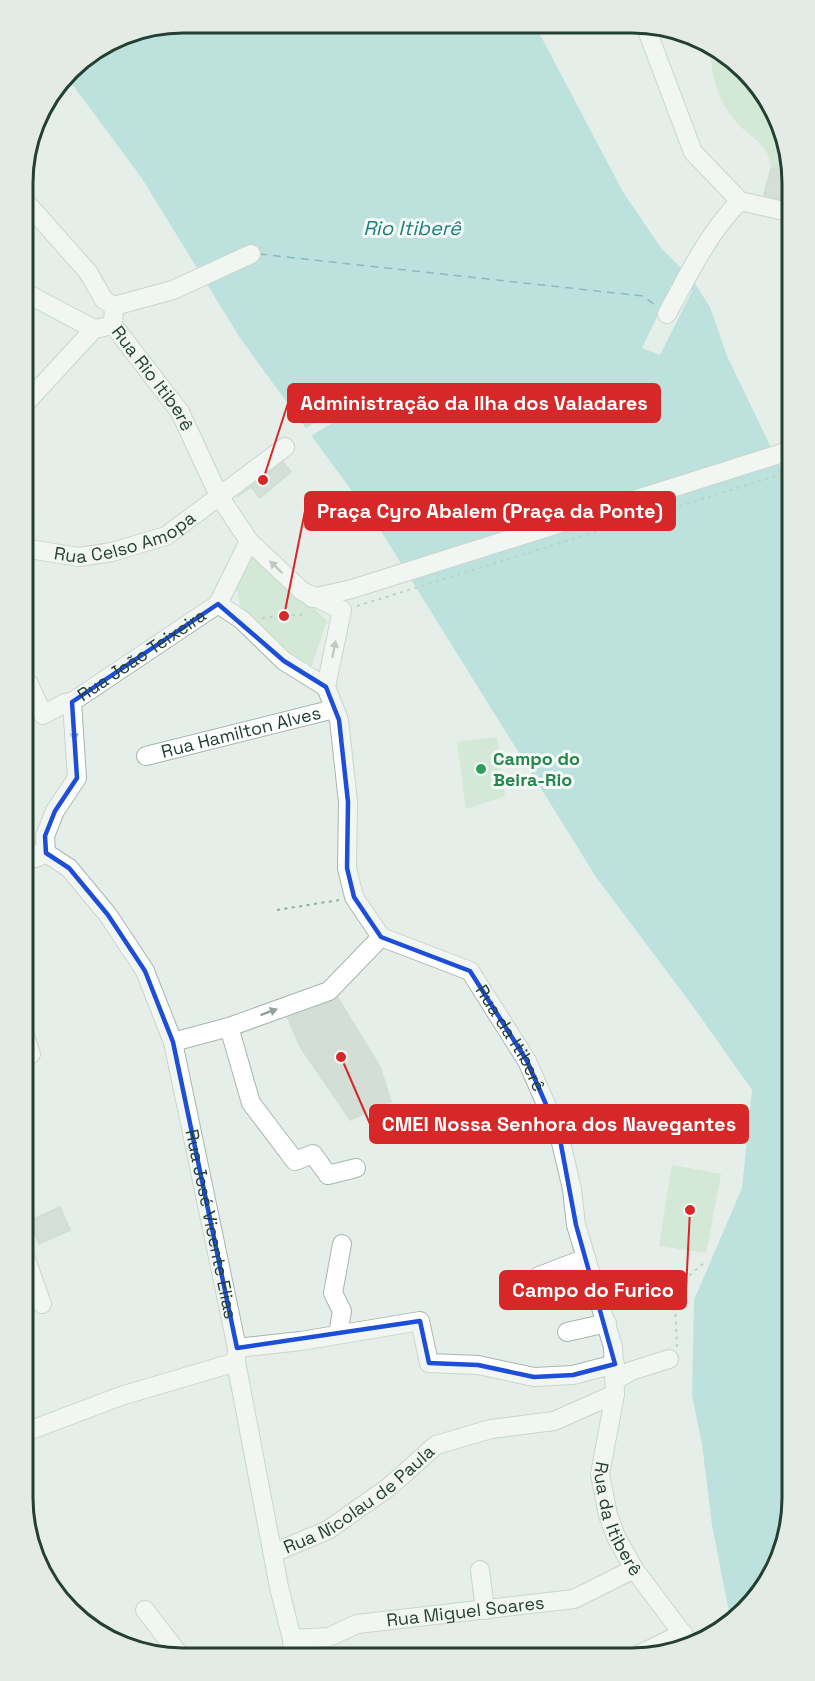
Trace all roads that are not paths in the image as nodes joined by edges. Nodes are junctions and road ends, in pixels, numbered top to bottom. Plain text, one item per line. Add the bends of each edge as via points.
1 (648, 34) edge
2 (740, 201) junction
3 (33, 210) edge
4 (782, 211) edge
5 (251, 254) dead end
6 (33, 297) edge
7 (114, 306) junction
8 (667, 314) dead end
9 (113, 325) junction
10 (94, 329) junction
11 (33, 395) edge
12 (285, 447) dead end
13 (782, 453) edge
14 (219, 496) junction
15 (249, 541) junction
16 (33, 550) edge
17 (218, 604) junction
18 (310, 605) junction
19 (326, 687) junction
20 (33, 693) edge
21 (72, 702) junction
22 (334, 709) junction
23 (146, 756) dead end
24 (46, 853) junction
25 (33, 854) edge
26 (33, 860) edge
27 (381, 937) junction
28 (229, 1026) junction
29 (173, 1042) junction
30 (356, 1168) dead end
31 (342, 1244) dead end
32 (586, 1258) junction
33 (539, 1276) dead end
34 (33, 1279) edge
35 (42, 1304) dead end
36 (607, 1323) junction
37 (567, 1332) dead end
38 (338, 1334) junction
39 (236, 1355) junction
40 (669, 1359) road end
41 (615, 1379) junction
42 (33, 1429) edge
43 (273, 1553) junction
44 (634, 1569) junction
45 (480, 1570) dead end
46 (145, 1610) dead end
47 (485, 1610) junction
48 (686, 1638) edge
49 (292, 1639) junction
50 (174, 1648) edge
51 (292, 1648) edge

1 - 2 street via 693,152
2 - 4 street
2 - 8 street via 712,232
3 - 7 street, Rua Rio Itiberê via 87,272 104,300
5 - 7 street via 173,291
6 - 10 street
7 - 9 street, Rua Rio Itiberê
9 - 10 street
9 - 14 street, Rua Rio Itiberê via 180,412
10 - 11 street
12 - 14 street, Rua Celso Amopa
13 - 18 street via 354,597
14 - 15 street, Rua Rio Itiberê
14 - 16 street, Rua Celso Amopa via 166,536 112,552 79,557
15 - 17 street, Rua João Teixeira
18 -> 15 street, Rua Rio Itiberê
17 - 19 street via 242,620 284,661
17 - 21 street, Rua João Teixeira
19 -> 18 street via 342,610
19 - 22 street
20 - 21 street via 43,715
21 -> 24 street, Rua João Teixeira via 76,778 55,811 45,836
22 - 23 street, Rua Hamilton Alves
22 - 27 street via 339,720 348,802 347,868 354,897
24 - 25 street
24 - 26 street
24 - 29 street, Rua José Vicente Elias via 69,868 108,915 145,971
28 -> 27 street via 329,991
27 - 32 street, Rua da Itiberê via 470,971 527,1061 559,1134
28 - 29 street
28 - 30 street via 251,1103 296,1161 313,1154 328,1175
29 - 39 street, Rua José Vicente Elias
31 - 38 street via 333,1293 342,1311
32 - 33 street
32 - 36 street, Rua da Itiberê
34 - 35 street
36 - 37 street
36 - 41 street, Rua da Itiberê
38 - 39 street
38 - 41 street via 420,1321 429,1363 478,1365 534,1377
39 - 42 street
39 - 43 street, Rua José Vicente Elias
40 - 41 street
41 - 43 street, Rua Nicolau de Paula via 554,1421 491,1429 436,1445 389,1487 328,1530
41 - 44 street, Rua da Itiberê via 600,1474 612,1526
43 - 49 street, Rua José Vicente Elias
44 - 47 street, Rua Miguel Soares via 574,1599
44 - 48 street, Rua da Itiberê
45 - 47 street
46 - 50 street
47 - 49 street, Rua Miguel Soares via 357,1624 329,1637
49 - 51 street, Rua José Vicente Elias

